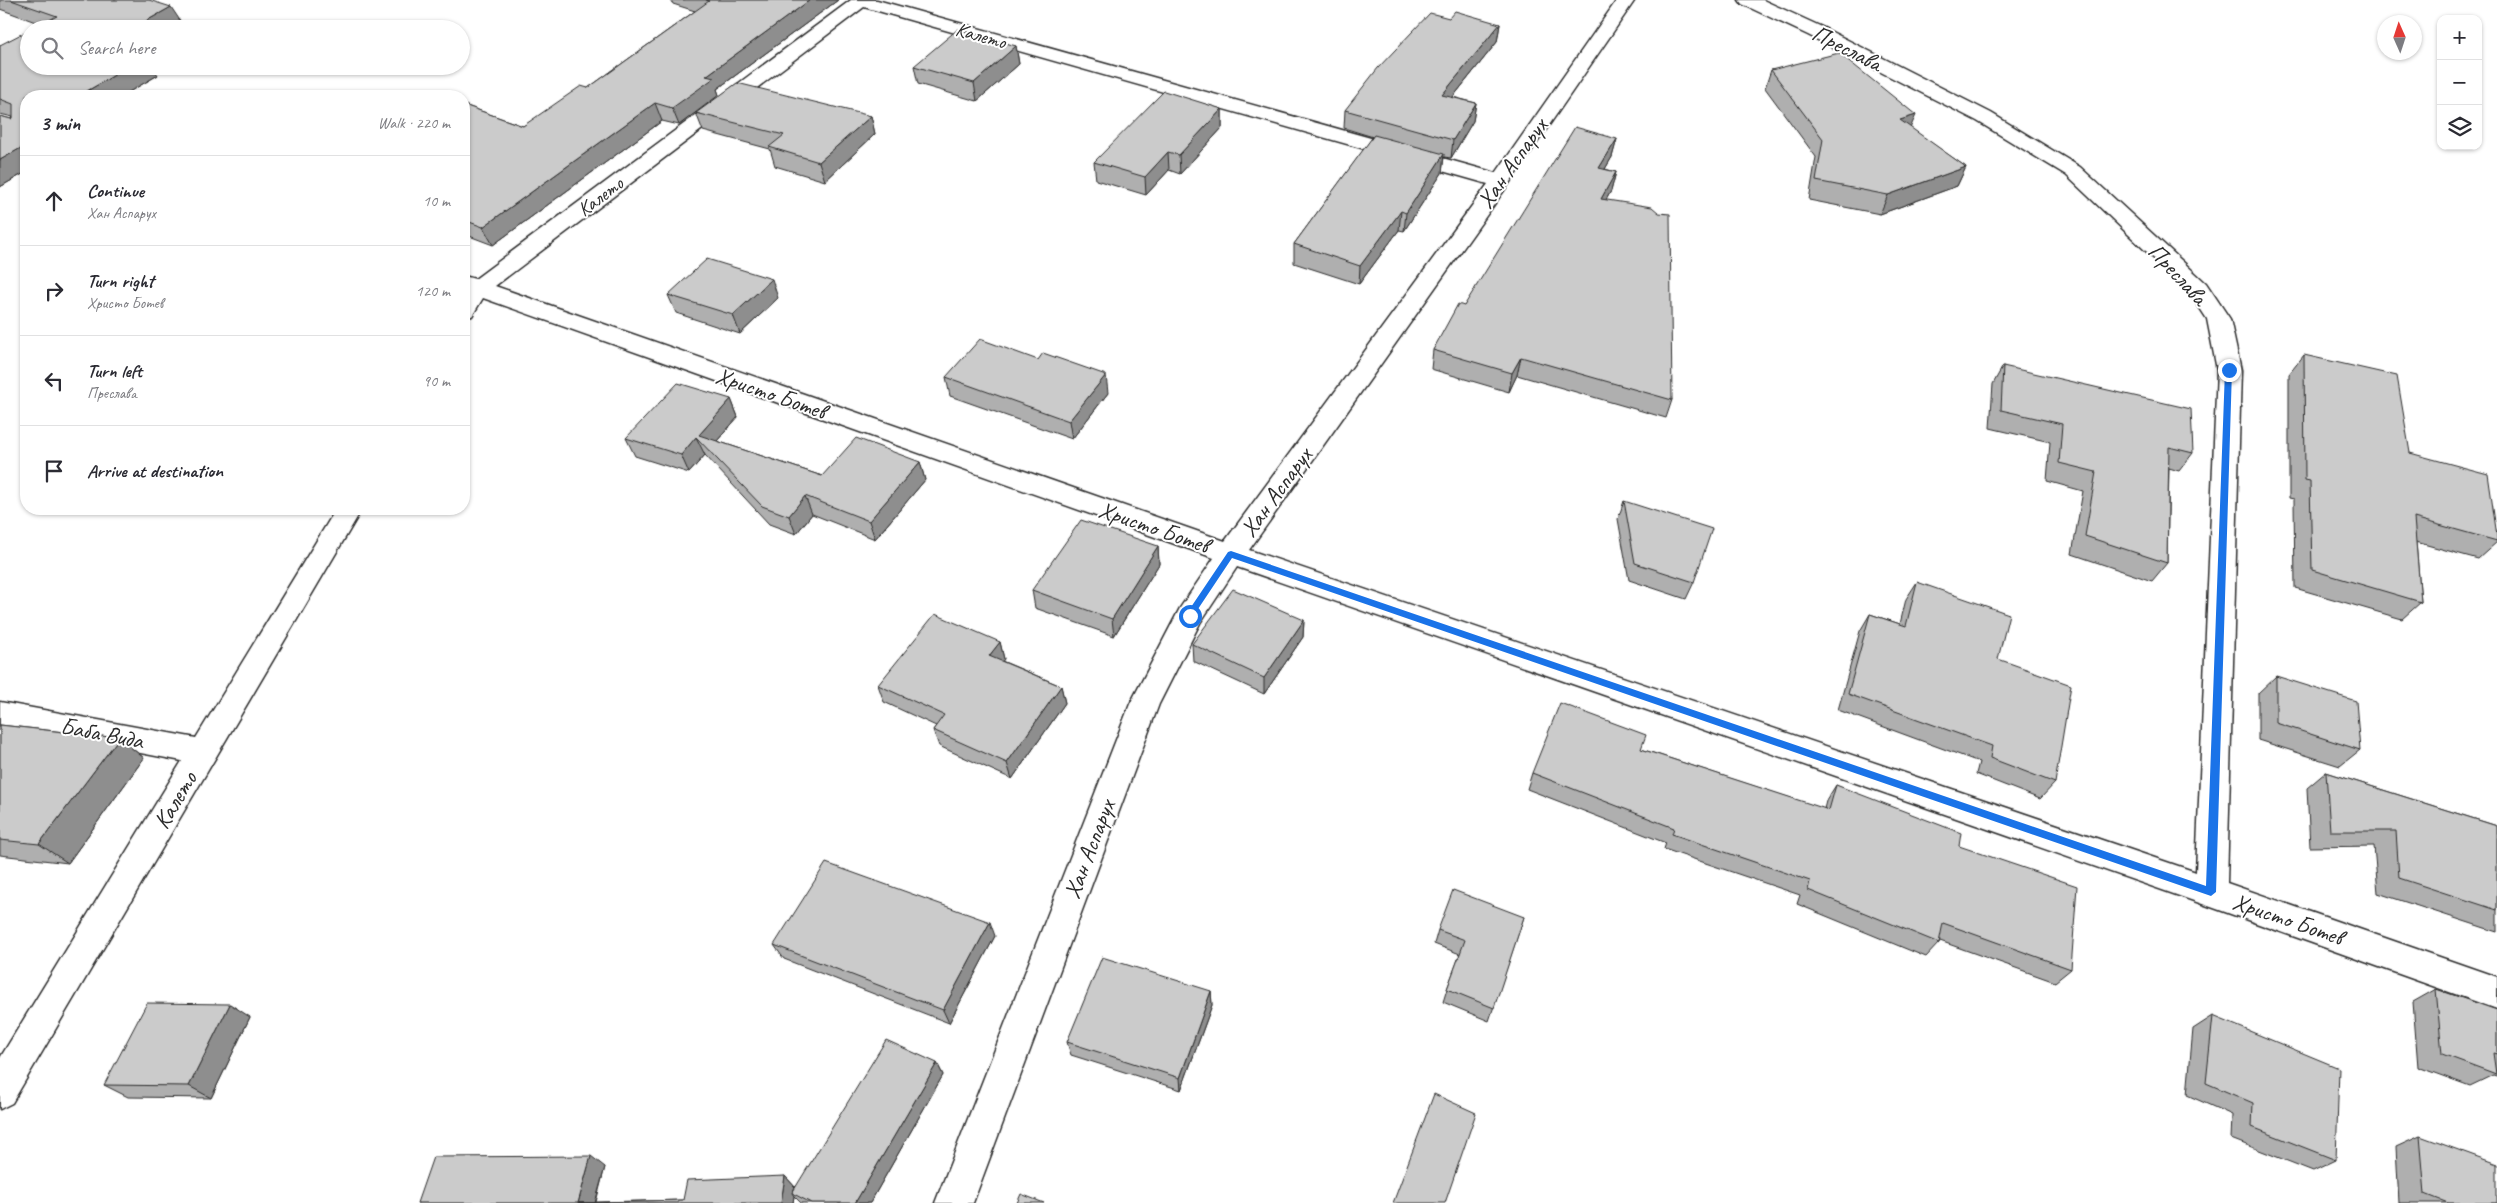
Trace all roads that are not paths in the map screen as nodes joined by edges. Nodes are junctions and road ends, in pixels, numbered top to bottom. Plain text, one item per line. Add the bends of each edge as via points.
1 (860, 0) edge
2 (1626, 0) edge
3 (1748, 0) edge
4 (1501, 181) junction
5 (470, 292) edge
6 (470, 295) edge
7 (345, 515) edge
8 (1231, 554) junction
9 (0, 714) edge
10 (204, 752) junction
11 (2211, 892) junction
12 (2497, 993) edge
13 (0, 1091) edge
14 (954, 1203) edge

1 - 4 street, Калето
1 - 5 street, Калето
2 - 4 street, Хан Аспарух
3 - 11 street, Преслава via 1984,117 2073,171 2198,288 2218,319 2229,370
4 - 8 street, Хан Аспарух
6 - 8 street, Христо Ботев
7 - 10 street, Калето
8 - 11 street, Христо Ботев
8 - 14 street, Хан Аспарух via 1190,616 1145,704
9 - 10 street, Баба Вида
10 - 13 street, Калето
11 - 12 street, Христо Ботев

